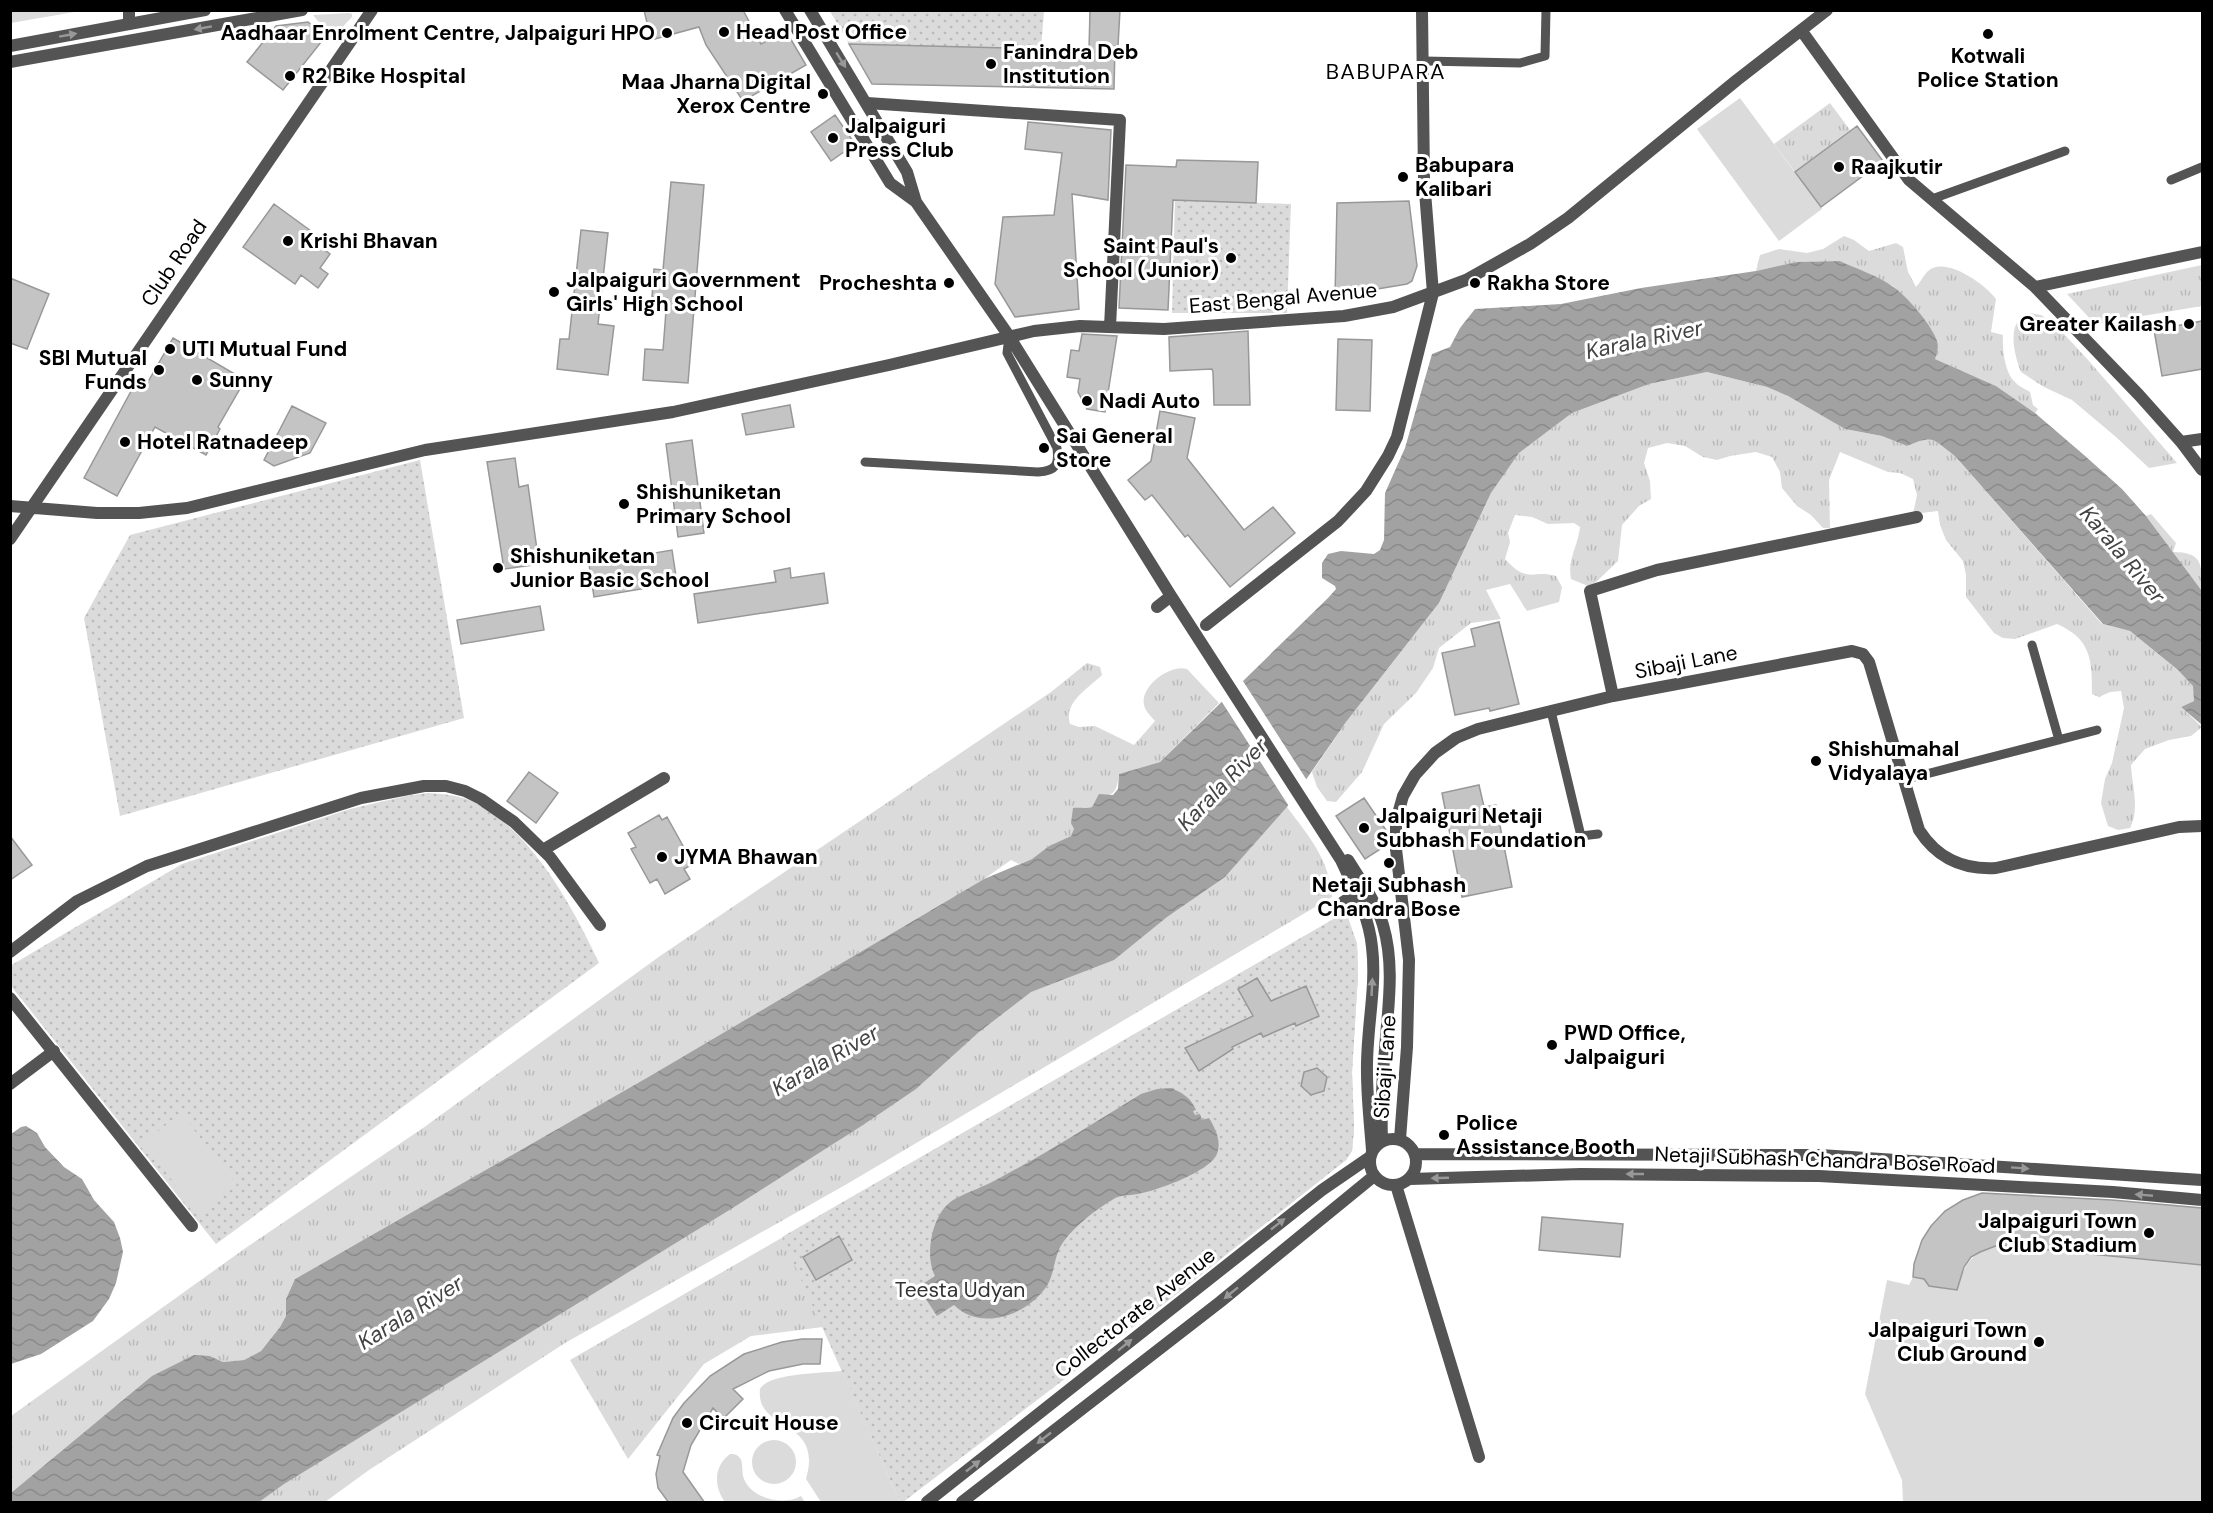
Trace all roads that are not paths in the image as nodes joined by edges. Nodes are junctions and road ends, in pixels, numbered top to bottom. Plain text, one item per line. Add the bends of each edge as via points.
1 (129, 10) edge
2 (205, 10) edge
3 (302, 10) edge
4 (372, 10) edge
5 (785, 10) edge
6 (810, 10) edge
7 (1422, 10) edge
8 (1546, 10) edge
9 (1827, 10) edge
10 (129, 24) junction
11 (1801, 30) junction
12 (10, 46) edge
13 (1424, 61) junction
14 (10, 62) edge
15 (867, 103) junction
16 (2065, 151) dead end
17 (2202, 167) edge
18 (2171, 180) dead end
19 (1932, 199) junction
20 (915, 202) junction
21 (2202, 252) edge
22 (2035, 287) junction
23 (1434, 293) junction
24 (1110, 327) junction
25 (1009, 336) junction
26 (2202, 440) edge
27 (2181, 442) junction
28 (865, 462) dead end
29 (2202, 470) edge
30 (10, 506) edge
31 (32, 508) junction
32 (1917, 517) dead end
33 (10, 539) edge
34 (1171, 596) junction
35 (1157, 607) dead end
36 (1206, 625) dead end
37 (2032, 645) dead end
38 (1612, 696) junction
39 (1551, 711) junction
40 (2097, 730) dead end
41 (2059, 740) junction
42 (664, 778) dead end
43 (1903, 780) junction
44 (1314, 817) junction
45 (2202, 826) edge
46 (1598, 834) dead end
47 (543, 850) junction
48 (1357, 893) junction
49 (1343, 902) dead end
50 (600, 925) dead end
51 (10, 952) edge
52 (10, 998) edge
53 (54, 1051) junction
54 (10, 1084) edge
55 (1400, 1139) junction
56 (1382, 1141) junction
57 (1371, 1154) junction
58 (1416, 1154) junction
59 (1374, 1176) junction
60 (1410, 1179) junction
61 (2202, 1180) edge
62 (1396, 1185) junction
63 (2202, 1200) edge
64 (192, 1226) dead end
65 (1049, 1406) junction
66 (1063, 1424) junction
67 (1479, 1457) dead end
68 (927, 1503) edge
69 (962, 1503) edge

1 - 10 street
2 - 10 street
3 -> 14 street
4 - 31 street, Club Road
5 - 20 street via 890,183
6 -> 15 street
7 - 13 street
8 - 13 lane via 1545,56 1520,63
9 - 11 street, East Bengal Avenue
12 -> 10 street
11 - 19 street via 1909,180
11 - 23 street, East Bengal Avenue via 1568,218 1475,275
13 - 23 street via 1424,179
15 - 20 street via 907,172
15 - 24 street via 1120,120
16 - 19 lane
17 - 18 lane
19 - 22 street
20 - 25 street
21 - 22 street
22 - 27 street
23 - 24 street, East Bengal Avenue via 1394,307 1344,316 1164,329
23 - 36 street via 1403,417 1377,474 1338,521
24 - 25 street, East Bengal Avenue via 1080,326
25 - 28 lane via 1007,353 1057,448 1055,466 1048,472 1038,472
25 - 31 street, East Bengal Avenue via 673,412 430,449 187,508 139,513
25 - 34 street
26 - 27 street
27 - 29 street
30 - 31 street, East Bengal Avenue
31 - 33 street, Club Road
32 - 38 street via 1657,570 1590,591
34 - 35 street
34 - 44 street
37 - 41 lane
38 - 39 street, Sibaji Lane
38 - 43 street, Sibaji Lane via 1858,652 1869,662
39 - 46 lane via 1581,836
39 - 55 street, Sibaji Lane via 1456,738 1435,753 1403,796 1396,821 1396,849 1410,987
40 - 41 lane
41 - 43 lane
42 - 47 street
43 - 45 street, Sibaji Lane via 1914,818 1926,840 1944,858 1969,868 1996,868 2179,827
44 - 48 street
44 - 56 street via 1368,890 1388,946
47 - 50 street
47 - 51 street via 514,822 465,791 424,786 373,795 147,866 77,901
48 - 49 street
57 -> 48 street via 1366,1071 1372,948
52 - 53 street
53 - 54 street
53 - 64 street
55 - 56 street
55 - 58 street
56 - 57 street
57 - 59 street
65 -> 57 street, Collectorate Avenue via 1165,1307
58 - 60 street via 1416,1167
58 -> 61 street, Netaji Subhash Chandra Bose Road via 1821,1155
59 - 62 street via 1388,1185
59 -> 66 street, Collectorate Avenue
60 - 62 street
63 -> 60 street, Netaji Subhash Chandra Bose Road via 1819,1176 1581,1174
62 - 67 street
65 - 66 street
68 -> 65 street, Collectorate Avenue
66 -> 69 street, Collectorate Avenue

